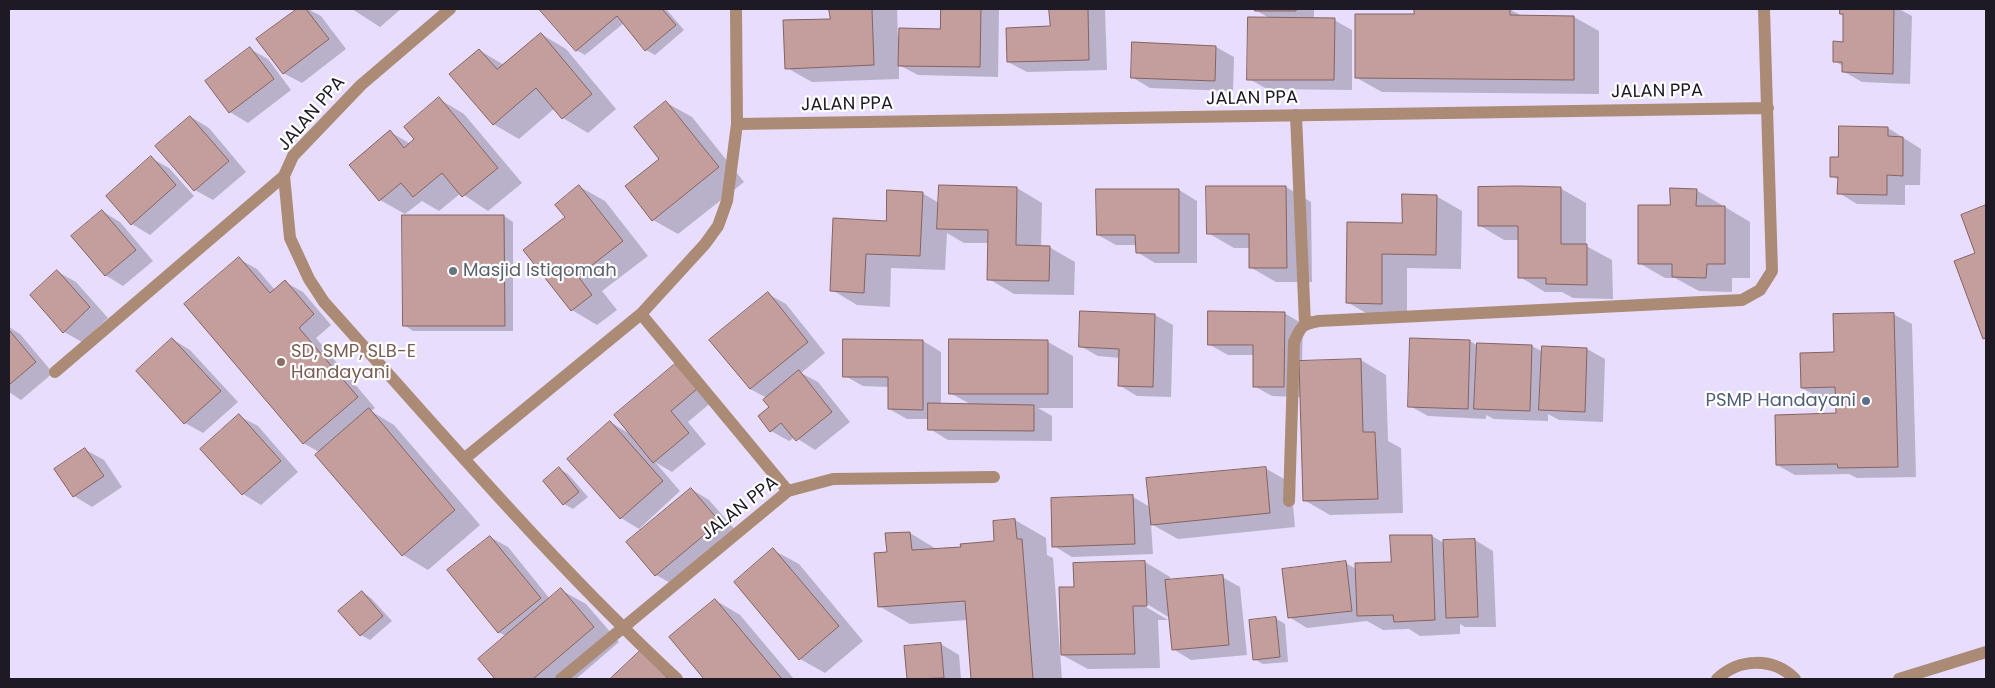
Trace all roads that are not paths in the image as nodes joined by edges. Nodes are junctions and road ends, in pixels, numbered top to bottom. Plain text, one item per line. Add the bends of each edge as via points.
1 (450, 9) edge
2 (736, 9) edge
3 (1764, 9) edge
4 (1768, 108) junction
5 (1296, 115) junction
6 (737, 124) junction
7 (284, 176) junction
8 (641, 314) junction
9 (1305, 324) junction
10 (55, 372) dead end
11 (464, 459) junction
12 (994, 477) dead end
13 (788, 491) junction
14 (1289, 501) dead end
15 (622, 628) junction
16 (1986, 652) edge
17 (561, 679) edge
18 (677, 679) edge
19 (1717, 679) edge
20 (1795, 679) edge
21 (1900, 679) edge

1 - 7 lane, JALAN PPA via 361,84 293,156
2 - 6 lane
3 - 4 lane
4 - 5 lane, JALAN PPA
4 - 9 lane via 1772,271 1760,290 1742,300
5 - 6 lane, JALAN PPA
5 - 9 lane
6 - 8 lane via 727,202 718,226
7 - 10 lane
7 - 11 lane, JALAN PPA via 290,238 309,279 324,302
8 - 11 lane
8 - 13 lane
9 - 14 lane via 1294,342
11 - 15 lane, JALAN PPA
12 - 13 lane, JALAN PPA via 833,479
13 - 15 lane, JALAN PPA
15 - 17 lane, JALAN PPA
15 - 18 lane, JALAN PPA
16 - 21 lane
19 - 20 lane via 1726,670 1746,663 1768,663 1787,671

